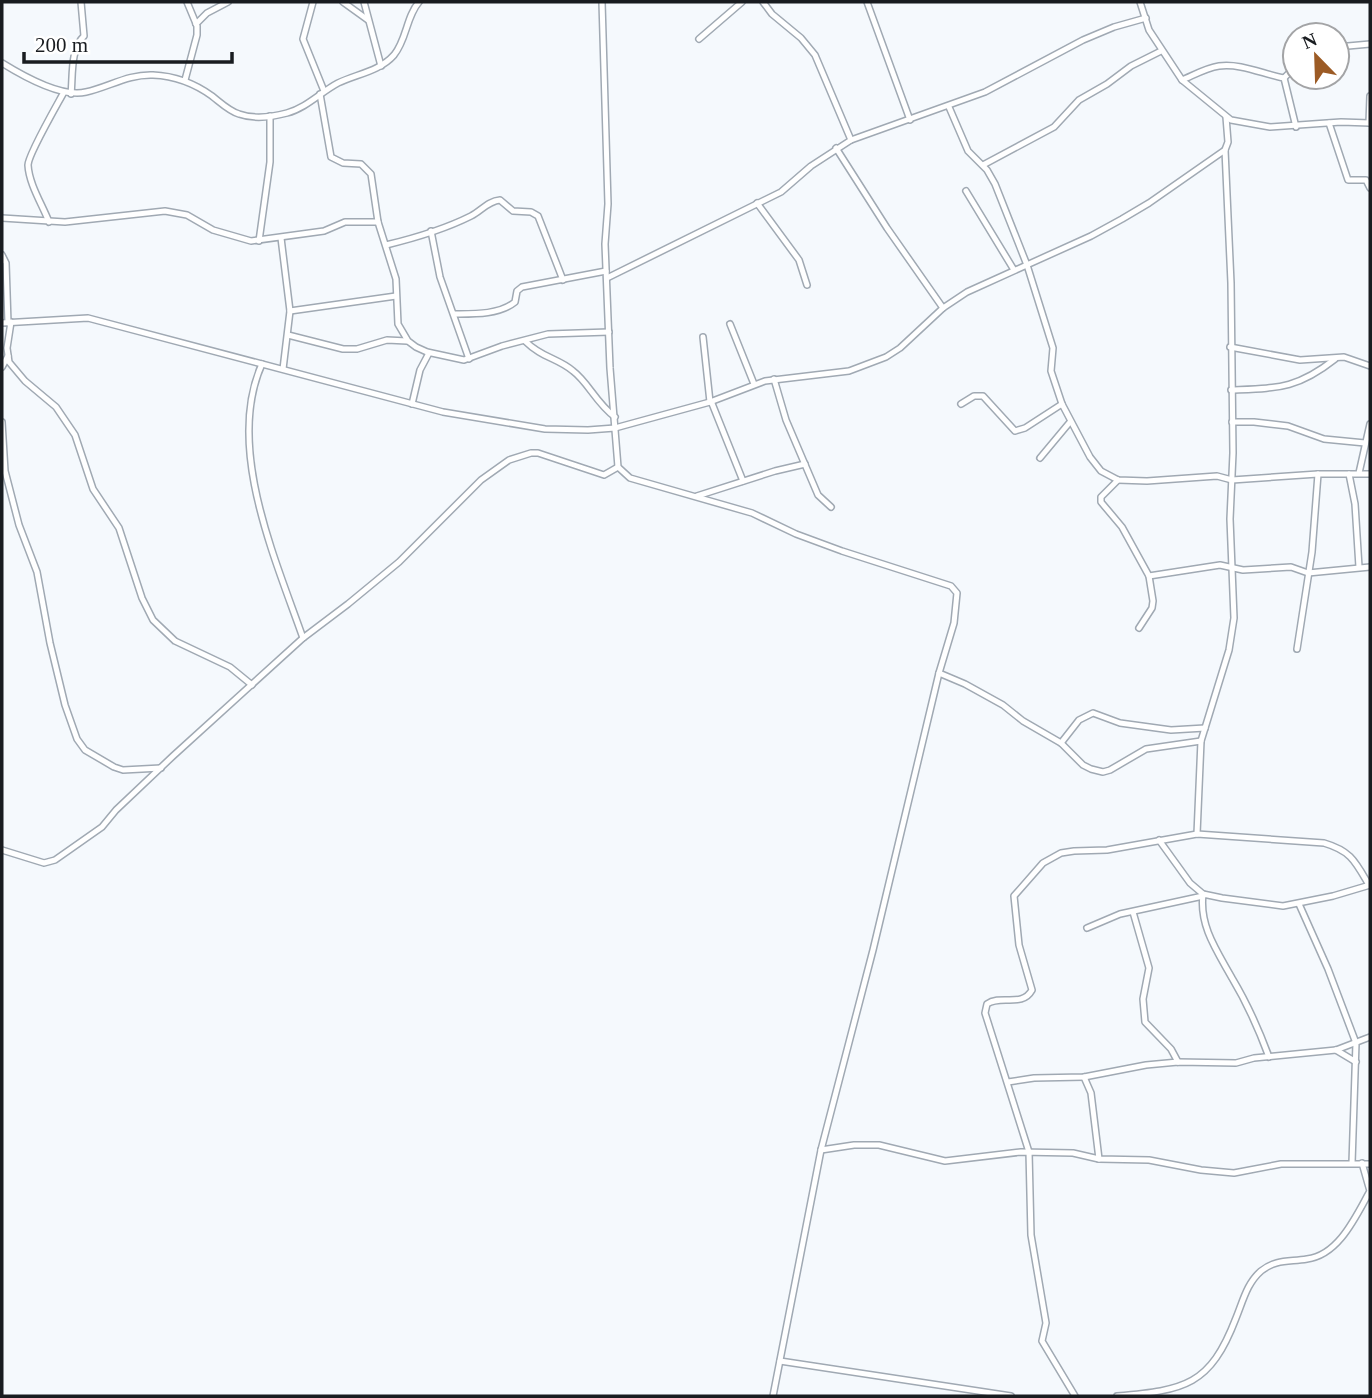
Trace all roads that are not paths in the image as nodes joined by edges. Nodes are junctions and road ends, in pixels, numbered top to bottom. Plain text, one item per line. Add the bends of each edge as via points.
1 (81, 2) edge
2 (187, 2) edge
3 (228, 2) edge
4 (313, 2) edge
5 (343, 2) edge
6 (364, 2) edge
7 (419, 2) edge
8 (603, 2) edge
9 (742, 2) edge
10 (763, 2) edge
11 (866, 2) edge
12 (1140, 2) edge
13 (1146, 18) junction
14 (368, 20) junction
15 (196, 24) junction
16 (699, 39) dead end
17 (1370, 44) edge
18 (1351, 46) edge
19 (1161, 51) junction
20 (2, 63) edge
21 (380, 66) junction
22 (1281, 77) edge
23 (185, 80) junction
24 (1182, 80) junction
25 (1287, 91) edge
26 (67, 93) junction
27 (322, 93) junction
28 (1370, 96) edge
29 (948, 107) junction
30 (270, 116) junction
31 (1226, 117) junction
32 (910, 120) junction
33 (1329, 123) junction
34 (1370, 123) edge
35 (1296, 127) junction
36 (851, 141) junction
37 (836, 148) junction
38 (1225, 150) junction
39 (983, 165) junction
40 (1370, 188) edge
41 (966, 191) dead end
42 (757, 203) junction
43 (2, 218) edge
44 (49, 222) junction
45 (378, 222) junction
46 (431, 231) junction
47 (281, 238) junction
48 (259, 241) junction
49 (386, 245) junction
50 (2, 255) edge
51 (1027, 265) junction
52 (1014, 270) junction
53 (606, 275) junction
54 (563, 280) junction
55 (807, 285) dead end
56 (396, 296) junction
57 (943, 307) junction
58 (289, 311) junction
59 (454, 314) junction
60 (7, 323) edge
61 (730, 324) dead end
62 (609, 332) junction
63 (288, 335) junction
64 (703, 337) dead end
65 (408, 341) junction
66 (525, 341) junction
67 (1230, 347) junction
68 (429, 353) junction
69 (8, 356) junction
70 (1337, 357) junction
71 (469, 359) junction
72 (262, 364) junction
73 (1370, 366) edge
74 (2, 367) edge
75 (283, 369) junction
76 (774, 379) junction
77 (754, 384) junction
78 (1231, 390) junction
79 (711, 402) junction
80 (412, 404) junction
81 (961, 404) dead end
82 (1062, 404) junction
83 (615, 418) junction
84 (2, 422) edge
85 (1070, 422) junction
86 (1232, 422) junction
87 (1370, 424) edge
88 (615, 428) junction
89 (1365, 443) junction
90 (1040, 458) dead end
91 (805, 464) junction
92 (618, 467) junction
93 (1359, 473) junction
94 (1318, 474) junction
95 (1349, 474) junction
96 (1370, 474) edge
97 (1118, 480) junction
98 (1232, 480) junction
99 (743, 481) junction
100 (697, 496) junction
101 (831, 507) dead end
102 (1233, 568) junction
103 (1359, 568) junction
104 (1370, 568) edge
105 (1308, 573) junction
106 (1149, 576) junction
107 (1139, 628) dead end
108 (303, 638) junction
109 (1297, 649) dead end
110 (939, 673) junction
111 (252, 685) junction
112 (1205, 728) junction
113 (1201, 741) junction
114 (1061, 743) junction
115 (161, 768) junction
116 (1197, 834) junction
117 (1159, 840) junction
118 (2, 850) edge
119 (1369, 885) edge
120 (1203, 895) junction
121 (1299, 904) junction
122 (1133, 912) junction
123 (1087, 928) dead end
124 (1370, 1037) edge
125 (1356, 1043) junction
126 (1336, 1050) junction
127 (1269, 1057) junction
128 (1178, 1062) junction
129 (1356, 1062) junction
130 (1084, 1077) junction
131 (1008, 1082) junction
132 (821, 1150) junction
133 (1029, 1152) junction
134 (1099, 1159) junction
135 (1352, 1163) junction
136 (1362, 1163) junction
137 (1370, 1164) edge
138 (780, 1361) junction
139 (773, 1396) edge
140 (1012, 1396) edge
141 (1075, 1396) edge
142 (1117, 1396) edge

1 - 26 street via 84,36 75,49
2 - 15 street
3 - 15 street
4 - 27 street via 303,39
5 - 14 street
6 - 14 street
7 - 21 street via 399,49
8 - 53 street
9 - 16 street
10 - 36 street via 815,55
11 - 32 street
12 - 13 street
13 - 19 street
13 - 29 street via 1083,40
14 - 21 street
15 - 23 street
17 - 18 street
19 - 24 street
19 - 39 street via 1079,100 1055,127
20 - 26 street
21 - 27 street
22 - 24 street via 1224,66
23 - 26 street via 138,75 89,92
23 - 30 street via 236,113
24 - 31 street
25 - 35 street
26 - 44 street via 28,166
27 - 30 street via 297,109
27 - 45 street via 329,154 333,160 367,167
28 - 34 street
29 - 32 street
29 - 39 street via 968,151
30 - 48 street via 270,162
31 - 35 street via 1265,127
31 - 38 street
32 - 36 street
33 - 34 street
33 - 35 street
33 - 40 street via 1348,180 1365,180
36 - 37 street
37 - 42 street via 781,192
37 - 57 street
38 - 51 street via 1131,214
38 - 67 street
39 - 51 street
41 - 52 street
42 - 53 street
42 - 55 street via 799,260
43 - 44 street
44 - 48 street via 164,211 187,215 240,240
45 - 47 street via 345,222 324,231
45 - 49 street
46 - 49 street
46 - 54 street via 470,217 496,200 513,211 535,213
46 - 59 street via 440,277
47 - 48 street
47 - 58 street
49 - 56 street
50 - 60 street
51 - 52 street
51 - 82 street via 1053,348 1051,371
52 - 57 street
53 - 54 street
53 - 62 street
54 - 59 street via 520,288 514,302 503,309
56 - 58 street
56 - 65 street via 398,324
57 - 76 street via 900,348 866,365
58 - 63 street
59 - 71 street
60 - 69 street
60 - 72 street via 88,318
61 - 77 street
62 - 66 street via 559,333
62 - 83 street
63 - 65 street via 343,349 387,340
63 - 75 street
64 - 79 street
65 - 68 street
66 - 71 street
66 - 83 street via 542,356 576,373 598,404
67 - 70 street via 1300,360
67 - 78 street
68 - 71 street
68 - 80 street
69 - 74 street
69 - 111 street via 18,373 56,407 75,435 93,489 119,528 153,620 174,641 222,662
70 - 73 street
70 - 78 street via 1313,376 1291,385
72 - 75 street
72 - 108 street via 252,390 251,477
75 - 80 street
76 - 77 street
76 - 91 street
77 - 79 street
78 - 86 street
79 - 88 street
79 - 99 street
80 - 88 street via 516,426
81 - 82 street via 983,396 1015,430
82 - 85 street
83 - 88 street
84 - 115 street via 5,471 37,572 50,643 77,739 85,750 114,767
85 - 90 street
85 - 97 street via 1095,464
86 - 89 street via 1288,426 1324,439
86 - 98 street
87 - 89 street
88 - 92 street
89 - 93 street
91 - 99 street
91 - 101 street via 818,495
92 - 100 street via 630,478
92 - 108 street via 604,475 531,453 509,460 481,480 379,579
93 - 95 street
93 - 96 street
94 - 95 street
94 - 98 street
94 - 105 street
95 - 103 street
97 - 98 street via 1217,476
97 - 106 street via 1101,502 1115,517
98 - 102 street
99 - 100 street
100 - 110 street via 951,586 958,601
102 - 105 street via 1291,567
102 - 106 street via 1220,565
102 - 112 street via 1233,634
103 - 104 street
103 - 105 street
105 - 109 street
106 - 107 street via 1152,608
108 - 111 street
110 - 114 street via 995,701
110 - 132 street
111 - 115 street
112 - 113 street
112 - 114 street via 1171,730 1120,723 1093,713 1079,720
113 - 114 street via 1146,749 1103,772 1083,765
113 - 116 street
115 - 118 street via 102,827 55,860 44,863
116 - 117 street
116 - 119 street via 1324,843 1343,849
117 - 120 street
117 - 131 street via 1061,853 1043,863 1014,896 1019,945 1032,990 1019,1000 993,1000 985,1013
119 - 121 street
120 - 121 street
120 - 122 street
120 - 127 street via 1203,918 1210,938
121 - 125 street
122 - 123 street
122 - 128 street via 1149,968 1143,999 1145,1023
124 - 125 street
125 - 126 street
125 - 129 street
126 - 127 street
126 - 129 street
127 - 128 street via 1236,1063
128 - 130 street
129 - 135 street
130 - 131 street
130 - 134 street via 1091,1093
131 - 133 street
132 - 133 street via 879,1145 945,1161
132 - 138 street
133 - 134 street
133 - 141 street via 1031,1235 1046,1322 1042,1341
134 - 135 street via 1149,1160 1234,1173 1280,1164
135 - 136 street
136 - 137 street
136 - 142 street via 1370,1191 1348,1230 1322,1254 1281,1260 1259,1273 1211,1366 1184,1385
138 - 139 street
138 - 140 street

